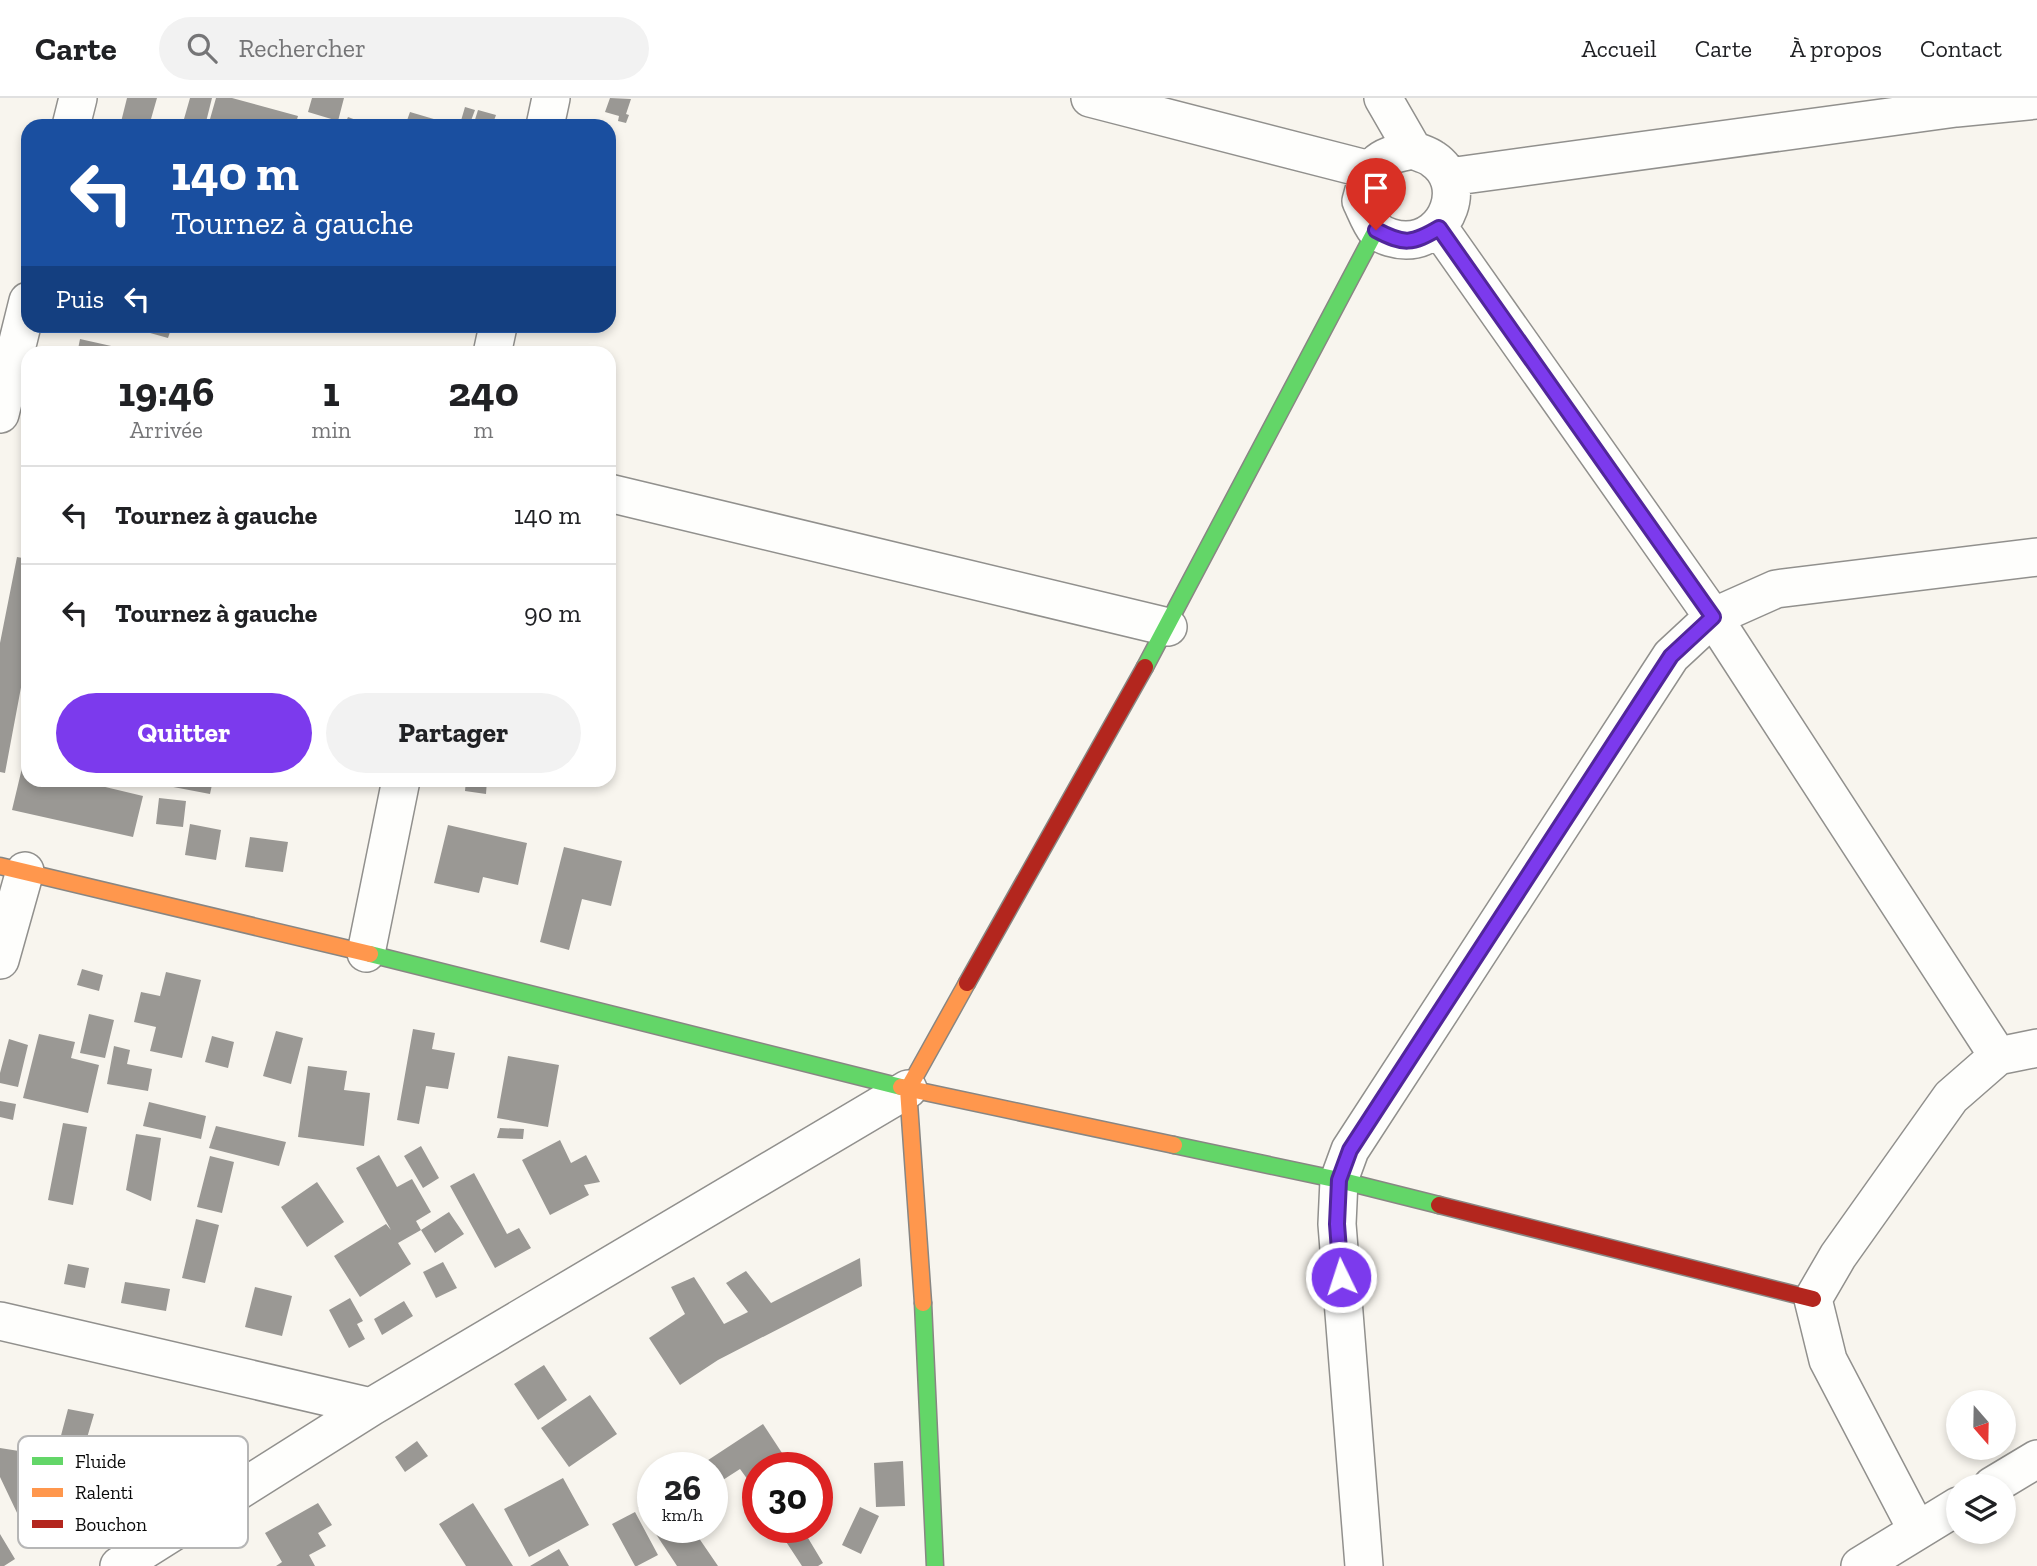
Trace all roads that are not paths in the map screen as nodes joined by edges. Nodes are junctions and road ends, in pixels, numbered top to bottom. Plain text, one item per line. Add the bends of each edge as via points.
1 (78, 98) edge
2 (551, 98) edge
3 (1090, 98) edge
4 (1382, 98) edge
5 (2037, 100) edge
6 (1953, 103) edge
7 (73, 119) edge
8 (546, 119) edge
9 (1413, 150) junction
10 (1370, 170) junction
11 (1449, 177) junction
12 (1439, 228) junction
13 (1376, 230) junction
14 (21, 329) edge
15 (0, 414) edge
16 (616, 495) edge
17 (2037, 557) edge
18 (1713, 617) junction
19 (1168, 627) junction
20 (400, 787) edge
21 (12, 868) edge
22 (366, 953) junction
23 (0, 960) edge
24 (2037, 1048) edge
25 (1998, 1056) junction
26 (908, 1089) junction
27 (1339, 1180) junction
28 (1813, 1299) junction
29 (0, 1321) edge
30 (371, 1407) junction
31 (2037, 1459) edge
32 (2012, 1474) edge
33 (248, 1485) edge
34 (1946, 1513) edge
35 (1917, 1530) junction
36 (148, 1548) edge
37 (119, 1566) edge
38 (935, 1566) edge
39 (1364, 1566) edge
40 (1860, 1566) edge

1 - 7 street
2 - 8 street
3 - 10 street
4 - 9 street
5 - 6 street
6 - 11 street
9 - 10 street via 1388,154
9 - 11 street via 1434,159
10 - 13 street via 1361,201
11 - 12 street via 1452,204
12 - 13 street via 1419,240 1396,240
12 - 18 street
13 - 19 street
14 - 15 street
16 - 19 street
17 - 18 street via 1776,589
18 - 25 street
18 - 27 street via 1671,656 1350,1150
19 - 26 street
20 - 22 street
21 - 22 street
21 - 23 street
22 - 26 street
24 - 25 street
25 - 28 street via 1951,1097 1838,1256
26 - 27 street
26 - 30 street
26 - 38 street
27 - 28 street
27 - 39 street via 1337,1224
28 - 35 street via 1828,1360
29 - 30 street
30 - 33 street
31 - 32 street
34 - 35 street
35 - 40 street
36 - 37 street

